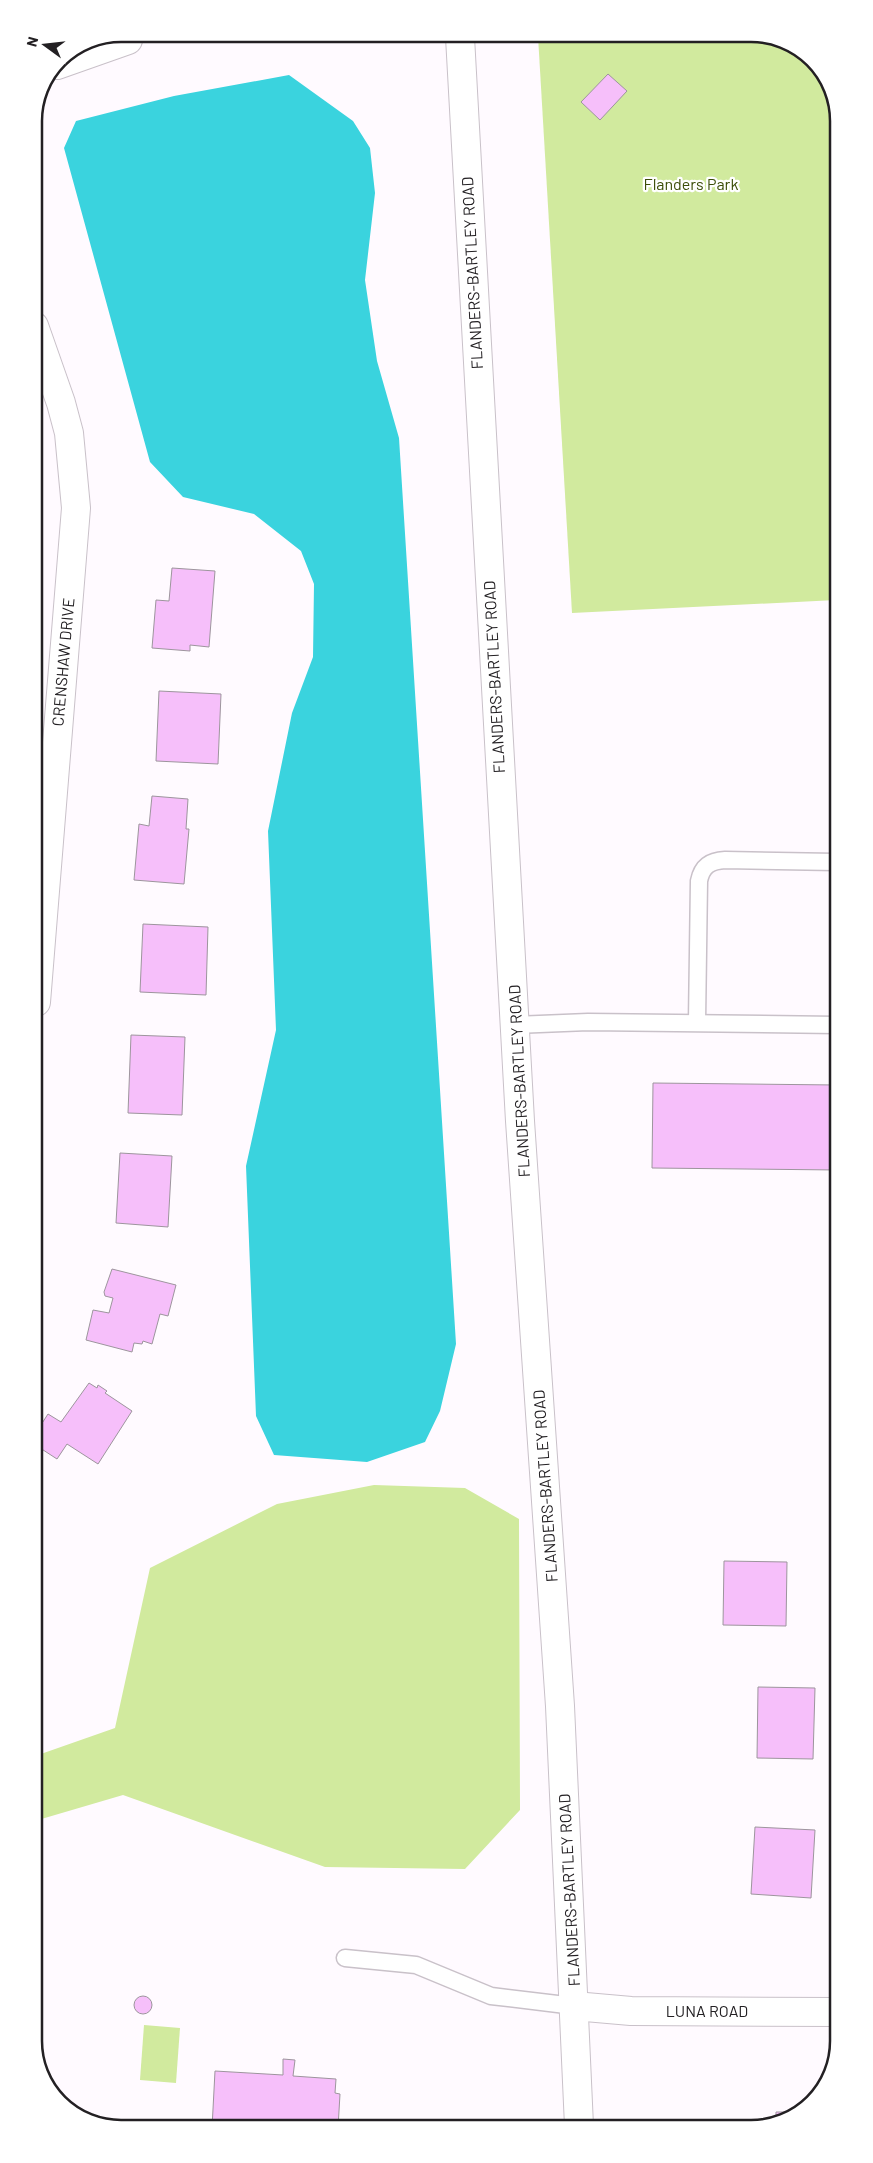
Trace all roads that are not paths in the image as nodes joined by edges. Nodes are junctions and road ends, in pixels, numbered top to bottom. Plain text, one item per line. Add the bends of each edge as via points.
1 (122, 42) edge
2 (460, 43) edge
3 (73, 59) edge
4 (43, 351) edge
5 (830, 862) edge
6 (43, 921) edge
7 (696, 1022) junction
8 (515, 1025) junction
9 (830, 1025) edge
10 (345, 1958) dead end
11 (574, 2006) junction
12 (830, 2012) edge
13 (579, 2120) edge

1 - 3 street
2 - 8 street, FLANDERS-BARTLEY ROAD
4 - 6 street, CRENSHAW DRIVE via 69,433 76,508
5 - 7 lane via 725,860 705,866 699,881
7 - 8 lane
7 - 9 lane
8 - 11 street, FLANDERS-BARTLEY ROAD via 560,1706
10 - 11 lane via 416,1964 491,1996
11 - 12 street, LUNA ROAD via 631,2011
11 - 13 street, FLANDERS-BARTLEY ROAD

